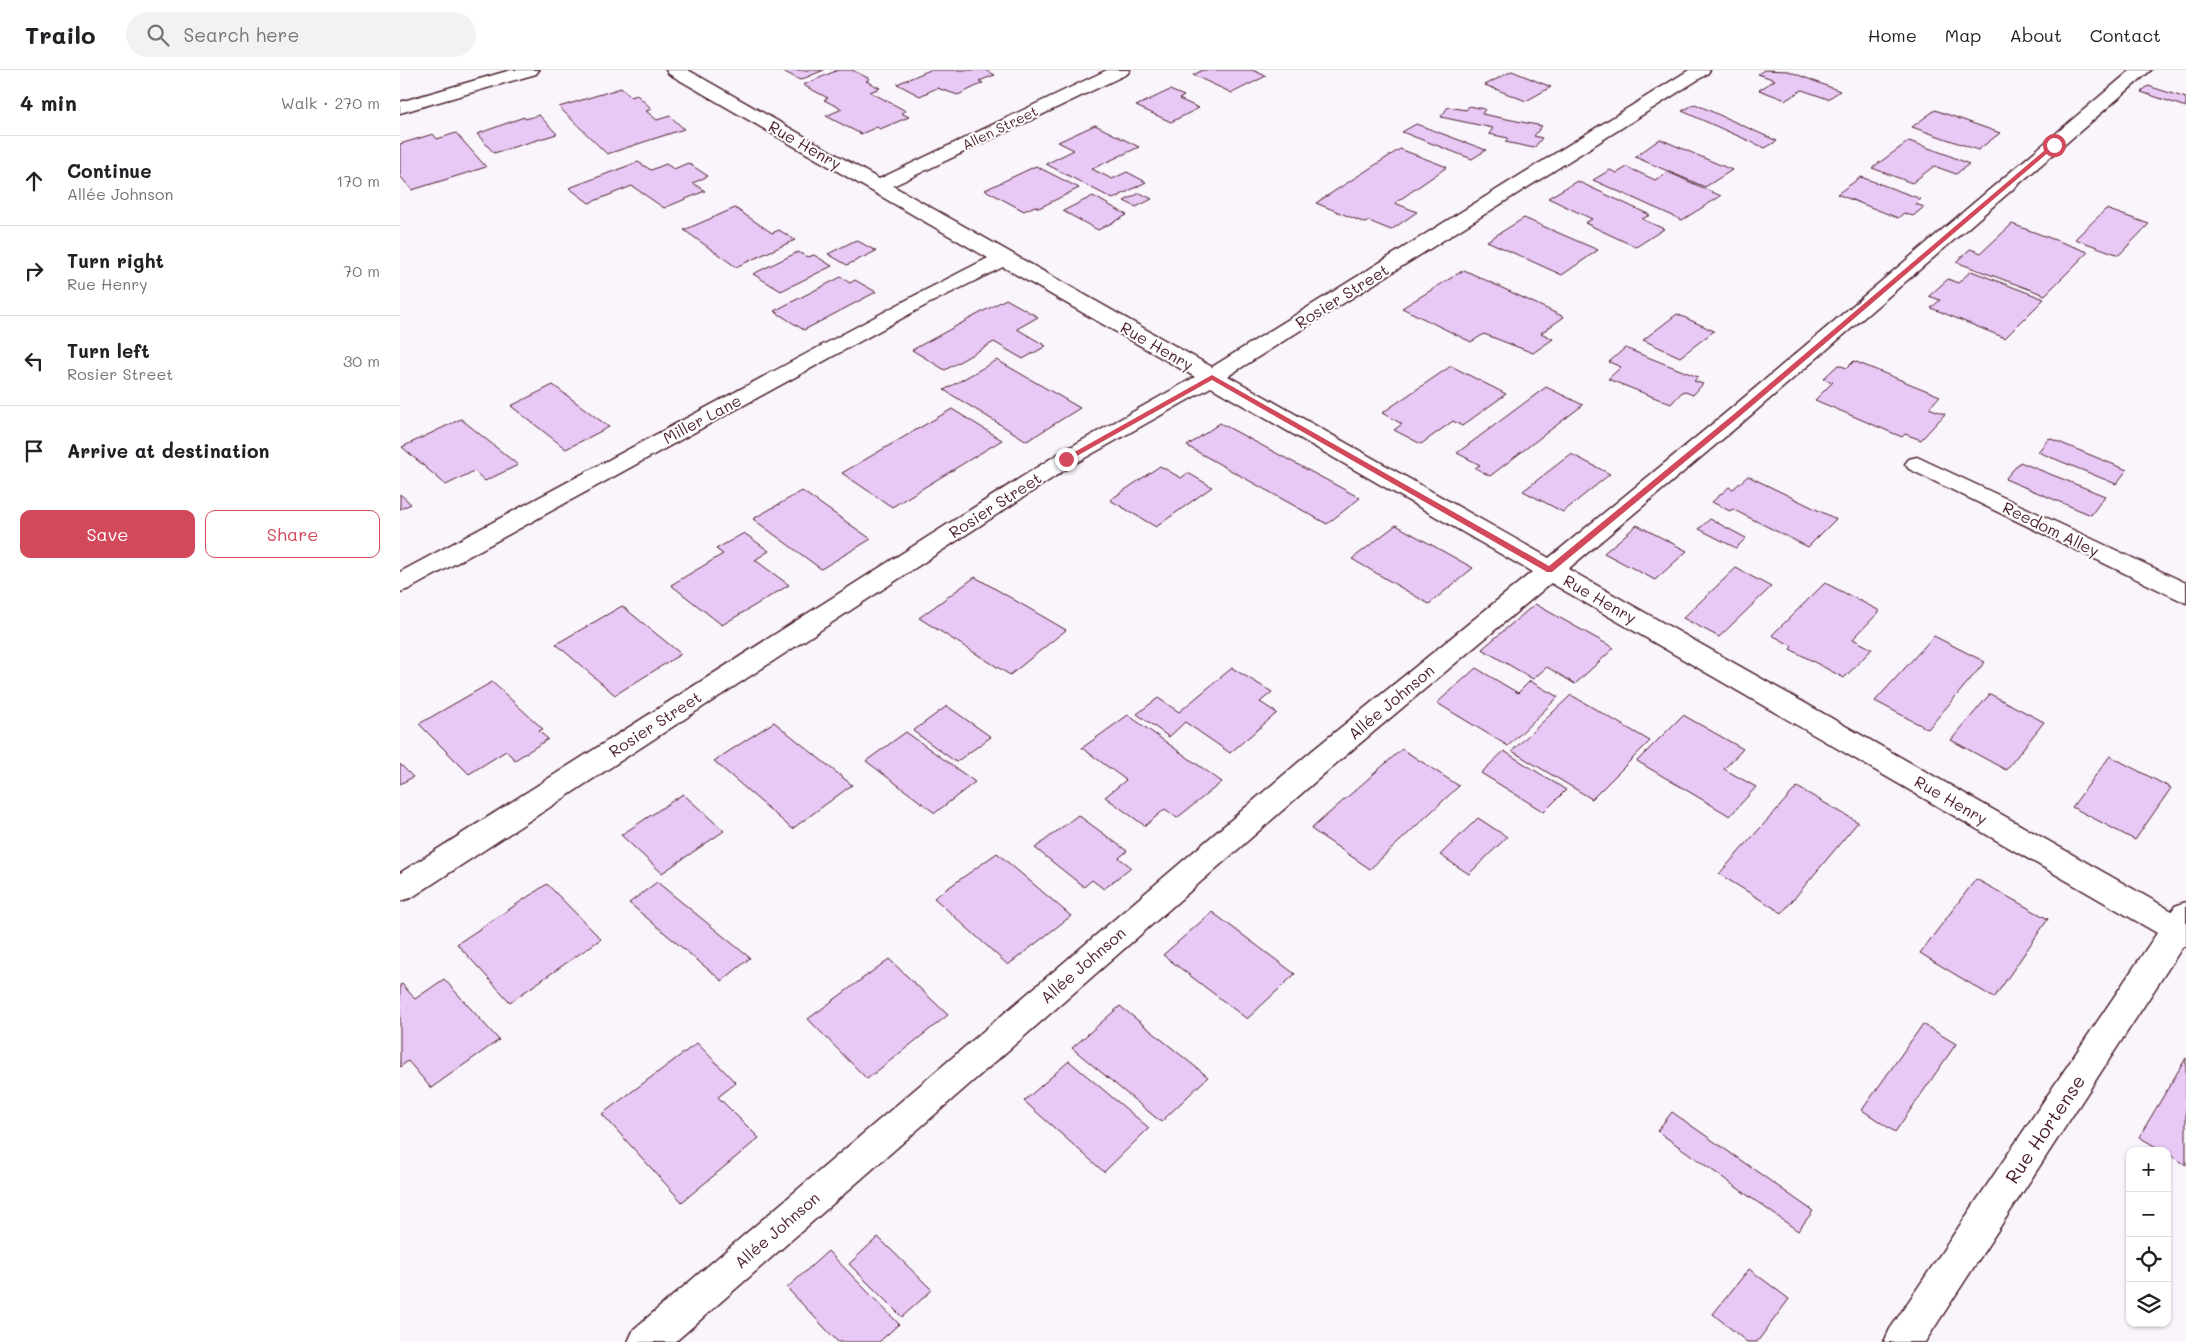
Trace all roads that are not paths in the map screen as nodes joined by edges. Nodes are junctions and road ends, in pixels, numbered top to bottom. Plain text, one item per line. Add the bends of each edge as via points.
1 (530, 70) edge
2 (675, 70) edge
3 (1122, 70) edge
4 (1701, 70) edge
5 (2142, 70) edge
6 (400, 108) edge
7 (878, 186) junction
8 (1004, 258) junction
9 (1212, 377) junction
10 (1917, 464) dead end
11 (1549, 570) junction
12 (400, 583) edge
13 (2186, 594) edge
14 (400, 889) edge
15 (2183, 926) edge
16 (647, 1342) edge
17 (1903, 1342) edge

1 - 6 street
2 - 7 street, Rue Henry
3 - 7 street, Allen Street
4 - 9 street, Rosier Street
5 - 11 street, Allée Johnson via 1736,416
7 - 8 street, Rue Henry
8 - 9 street, Rue Henry
8 - 12 street, Miller Lane
9 - 11 street, Rue Henry
9 - 14 street, Rosier Street via 1066,459
10 - 13 street, Reedom Alley
11 - 15 street, Rue Henry
11 - 16 street, Allée Johnson via 1316,765
15 - 17 street, Rue Hortense

